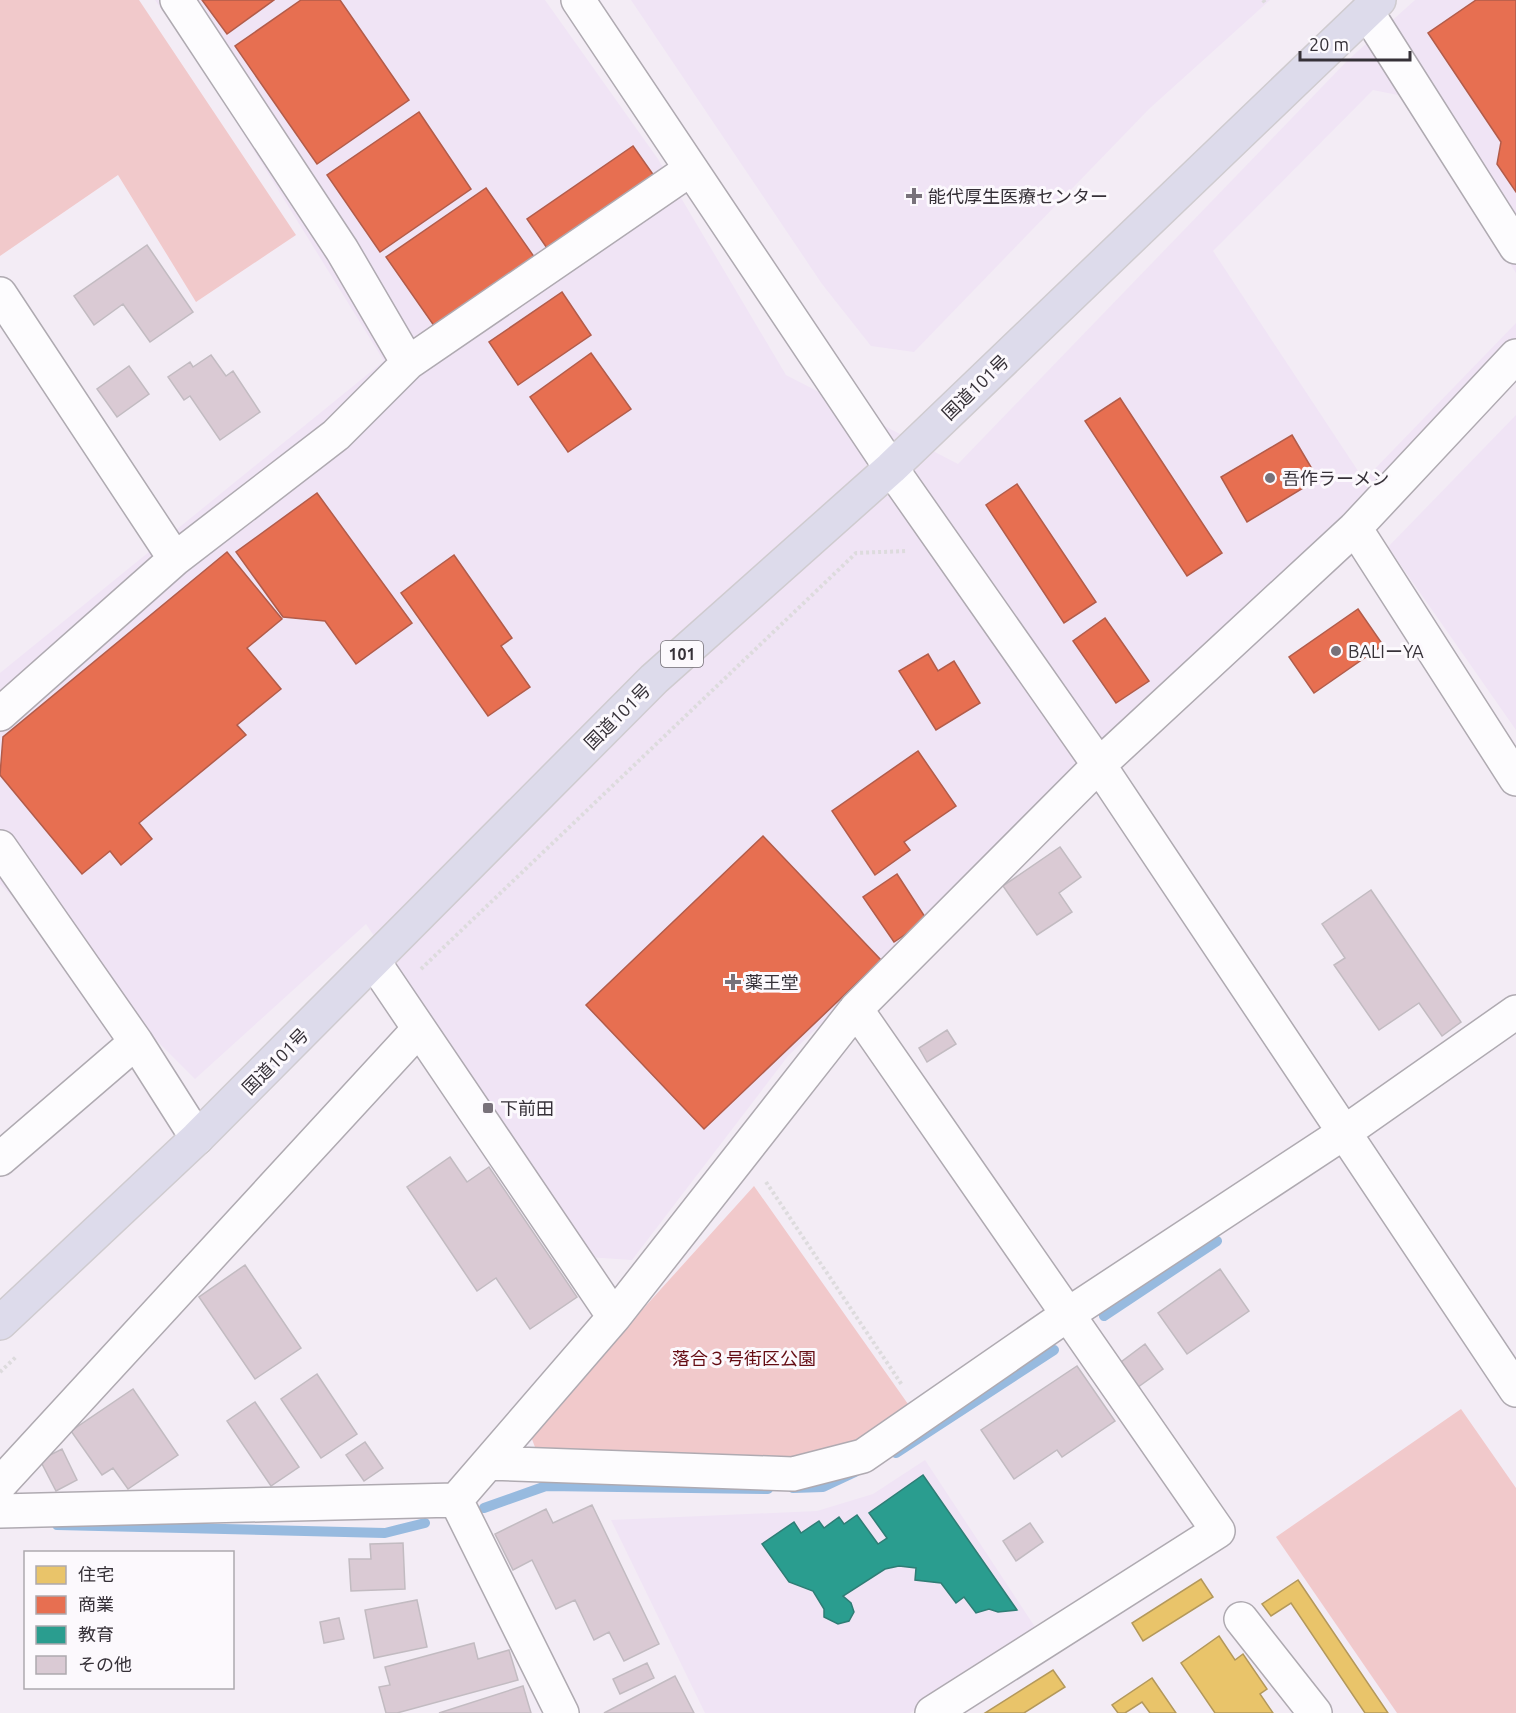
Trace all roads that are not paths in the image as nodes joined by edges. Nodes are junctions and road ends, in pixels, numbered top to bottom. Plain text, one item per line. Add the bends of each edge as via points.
1 (177, 0) edge
2 (578, 0) edge
3 (1373, 6) edge
4 (691, 169) junction
5 (1516, 247) edge
6 (0, 294) edge
7 (1516, 356) edge
8 (408, 363) junction
9 (891, 468) junction
10 (1355, 528) junction
11 (175, 559) junction
12 (0, 714) edge
13 (1099, 765) junction
14 (1516, 779) edge
15 (0, 847) edge
16 (374, 962) junction
17 (856, 1009) junction
18 (1516, 1012) edge
19 (419, 1029) junction
20 (136, 1042) junction
21 (1346, 1132) junction
22 (197, 1138) junction
23 (0, 1159) edge
24 (1067, 1315) junction
25 (614, 1317) junction
26 (0, 1323) edge
27 (1516, 1390) edge
28 (488, 1463) junction
29 (0, 1484) edge
30 (456, 1500) junction
31 (0, 1511) edge
32 (1241, 1619) dead end
33 (562, 1713) edge
34 (932, 1713) edge
35 (1315, 1713) edge

1 - 8 street via 342,250
2 - 4 street
3 - 5 street
3 - 9 highway, 国道101号 / 101
4 - 8 street
4 - 9 street
6 - 11 street
7 - 10 street
8 - 11 street via 336,435
9 - 13 street
9 - 16 highway, 国道101号 / 101 via 654,679
10 - 13 street
10 - 14 street
11 - 12 street
13 - 17 street
13 - 21 street
15 - 20 street
16 - 19 street
16 - 22 highway, 国道101号 / 101
17 - 24 street
17 - 25 street
18 - 21 street
19 - 25 street
19 - 29 street
20 - 22 street
20 - 23 street
21 - 24 street
21 - 27 street
22 - 26 highway, 国道101号 / 101
24 - 28 street via 862,1456 793,1474
24 - 34 street via 1218,1531
25 - 28 street
28 - 30 street
30 - 31 street
30 - 33 street
32 - 35 street

